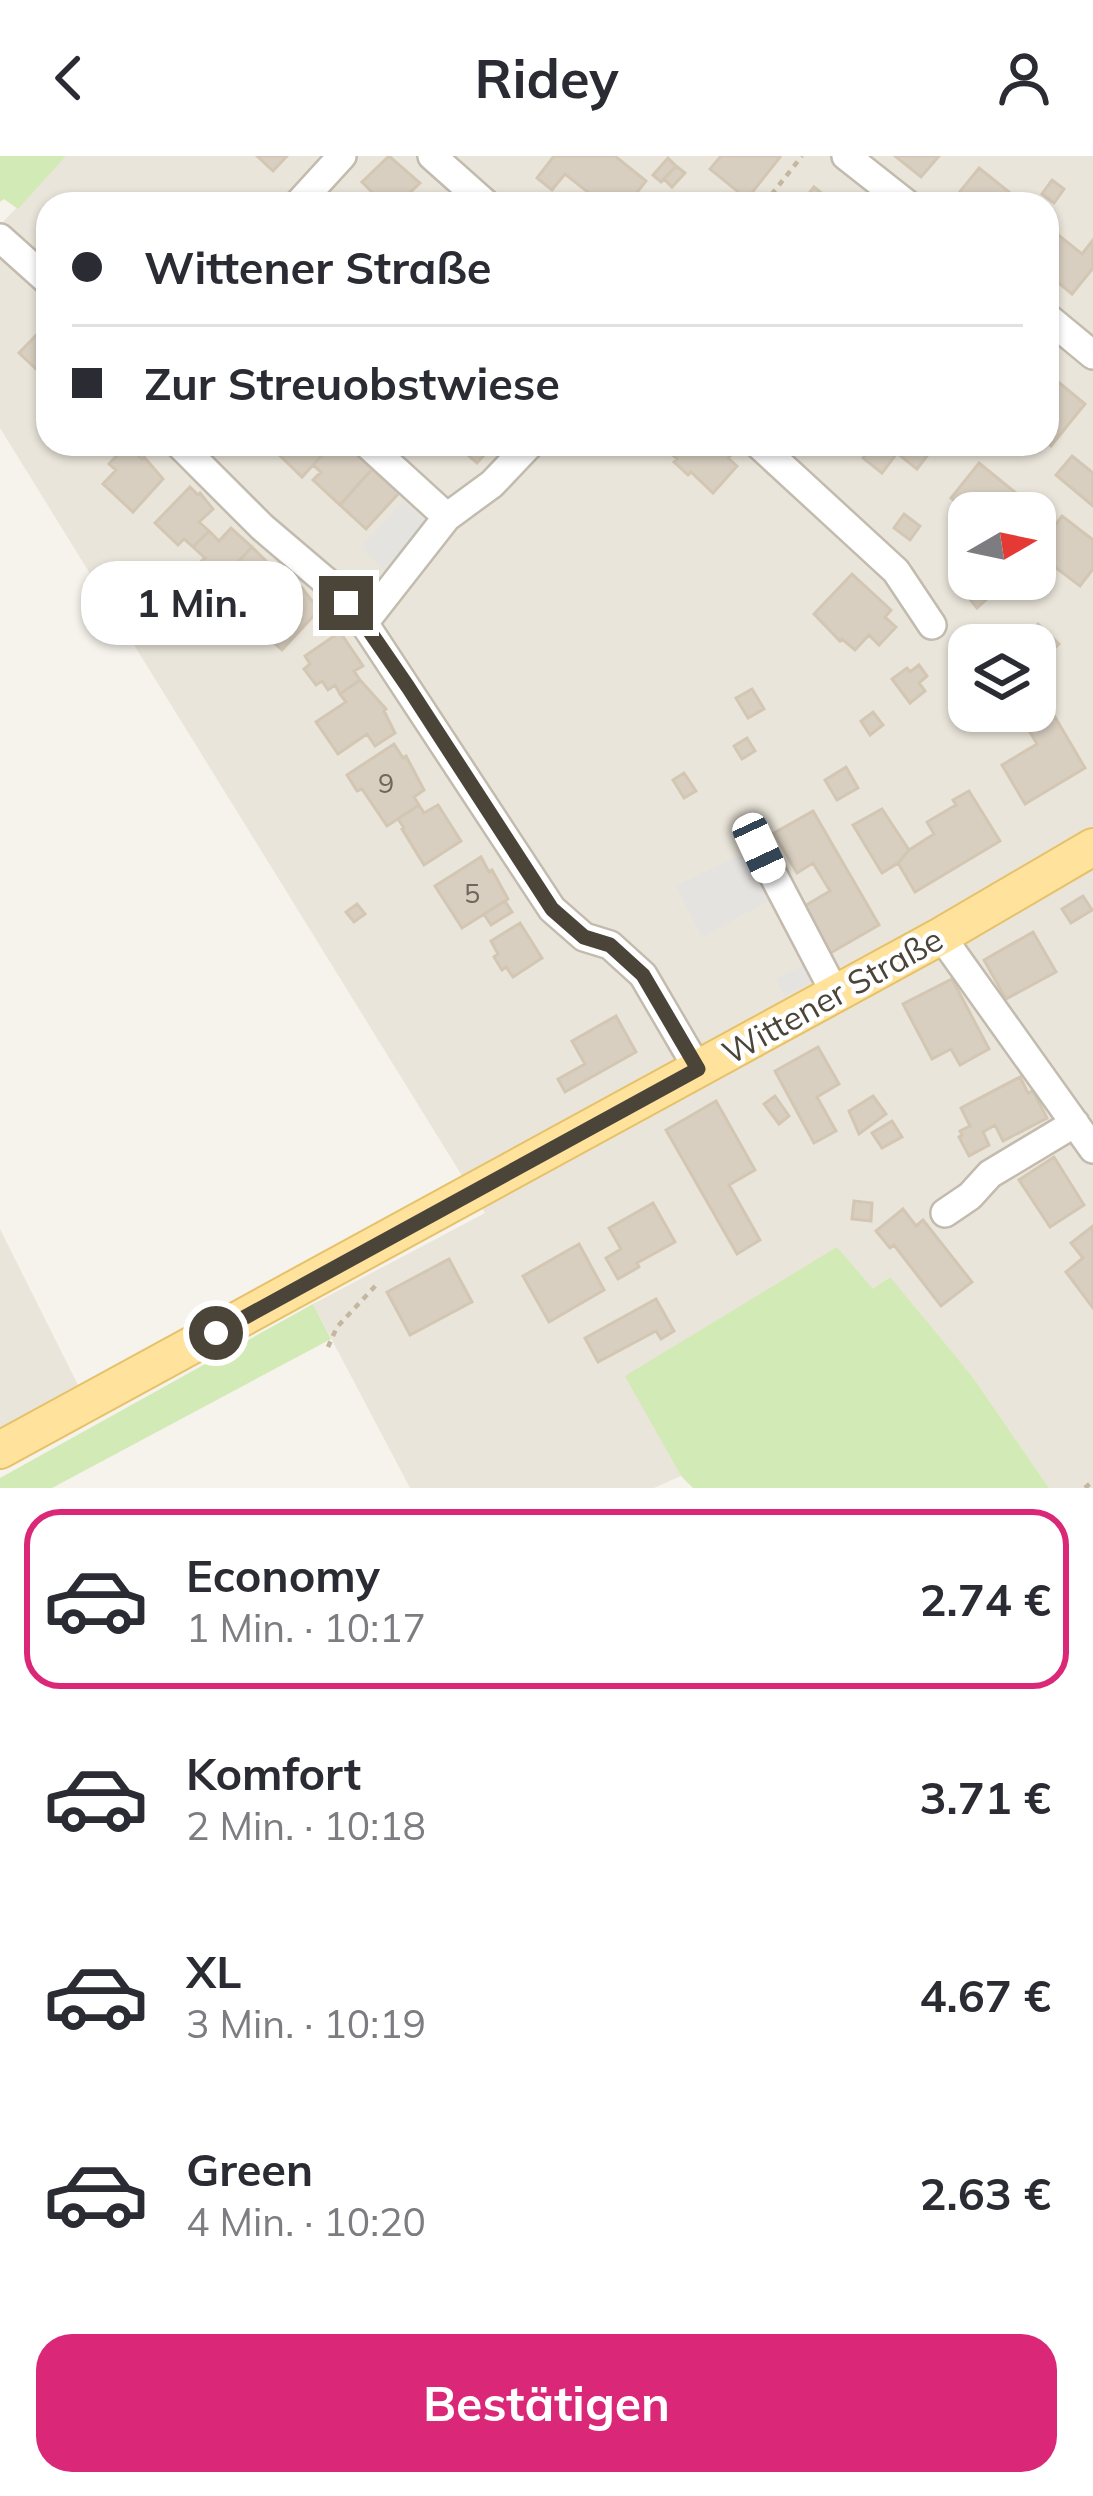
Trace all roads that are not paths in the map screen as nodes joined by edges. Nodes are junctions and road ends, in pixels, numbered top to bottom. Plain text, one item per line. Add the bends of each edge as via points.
1 (342, 156) edge
2 (432, 156) edge
3 (846, 156) edge
4 (309, 192) edge
5 (472, 192) edge
6 (892, 192) edge
7 (0, 238) edge
8 (36, 270) edge
9 (1059, 327) edge
10 (1093, 355) edge
11 (191, 456) edge
12 (381, 456) edge
13 (519, 456) edge
14 (771, 456) edge
15 (447, 518) junction
16 (364, 623) junction
17 (932, 626) dead end
18 (1093, 847) edge
19 (759, 848) dead end
20 (941, 936) junction
21 (836, 993) junction
22 (698, 1069) junction
23 (1075, 1123) junction
24 (1093, 1149) edge
25 (945, 1214) dead end
26 (0, 1450) edge

1 - 4 street
2 - 5 street
3 - 6 street
7 - 8 street
9 - 10 street
11 - 16 street
12 - 15 street
13 - 15 street
14 - 17 street via 896,571
15 - 16 street
16 - 22 street via 552,909 643,975
18 - 20 main road, Wittener Straße
19 - 21 street
20 - 21 main road, Wittener Straße
20 - 23 street
21 - 22 main road, Wittener Straße
22 - 26 main road, Wittener Straße
23 - 24 street
23 - 25 street via 990,1174

